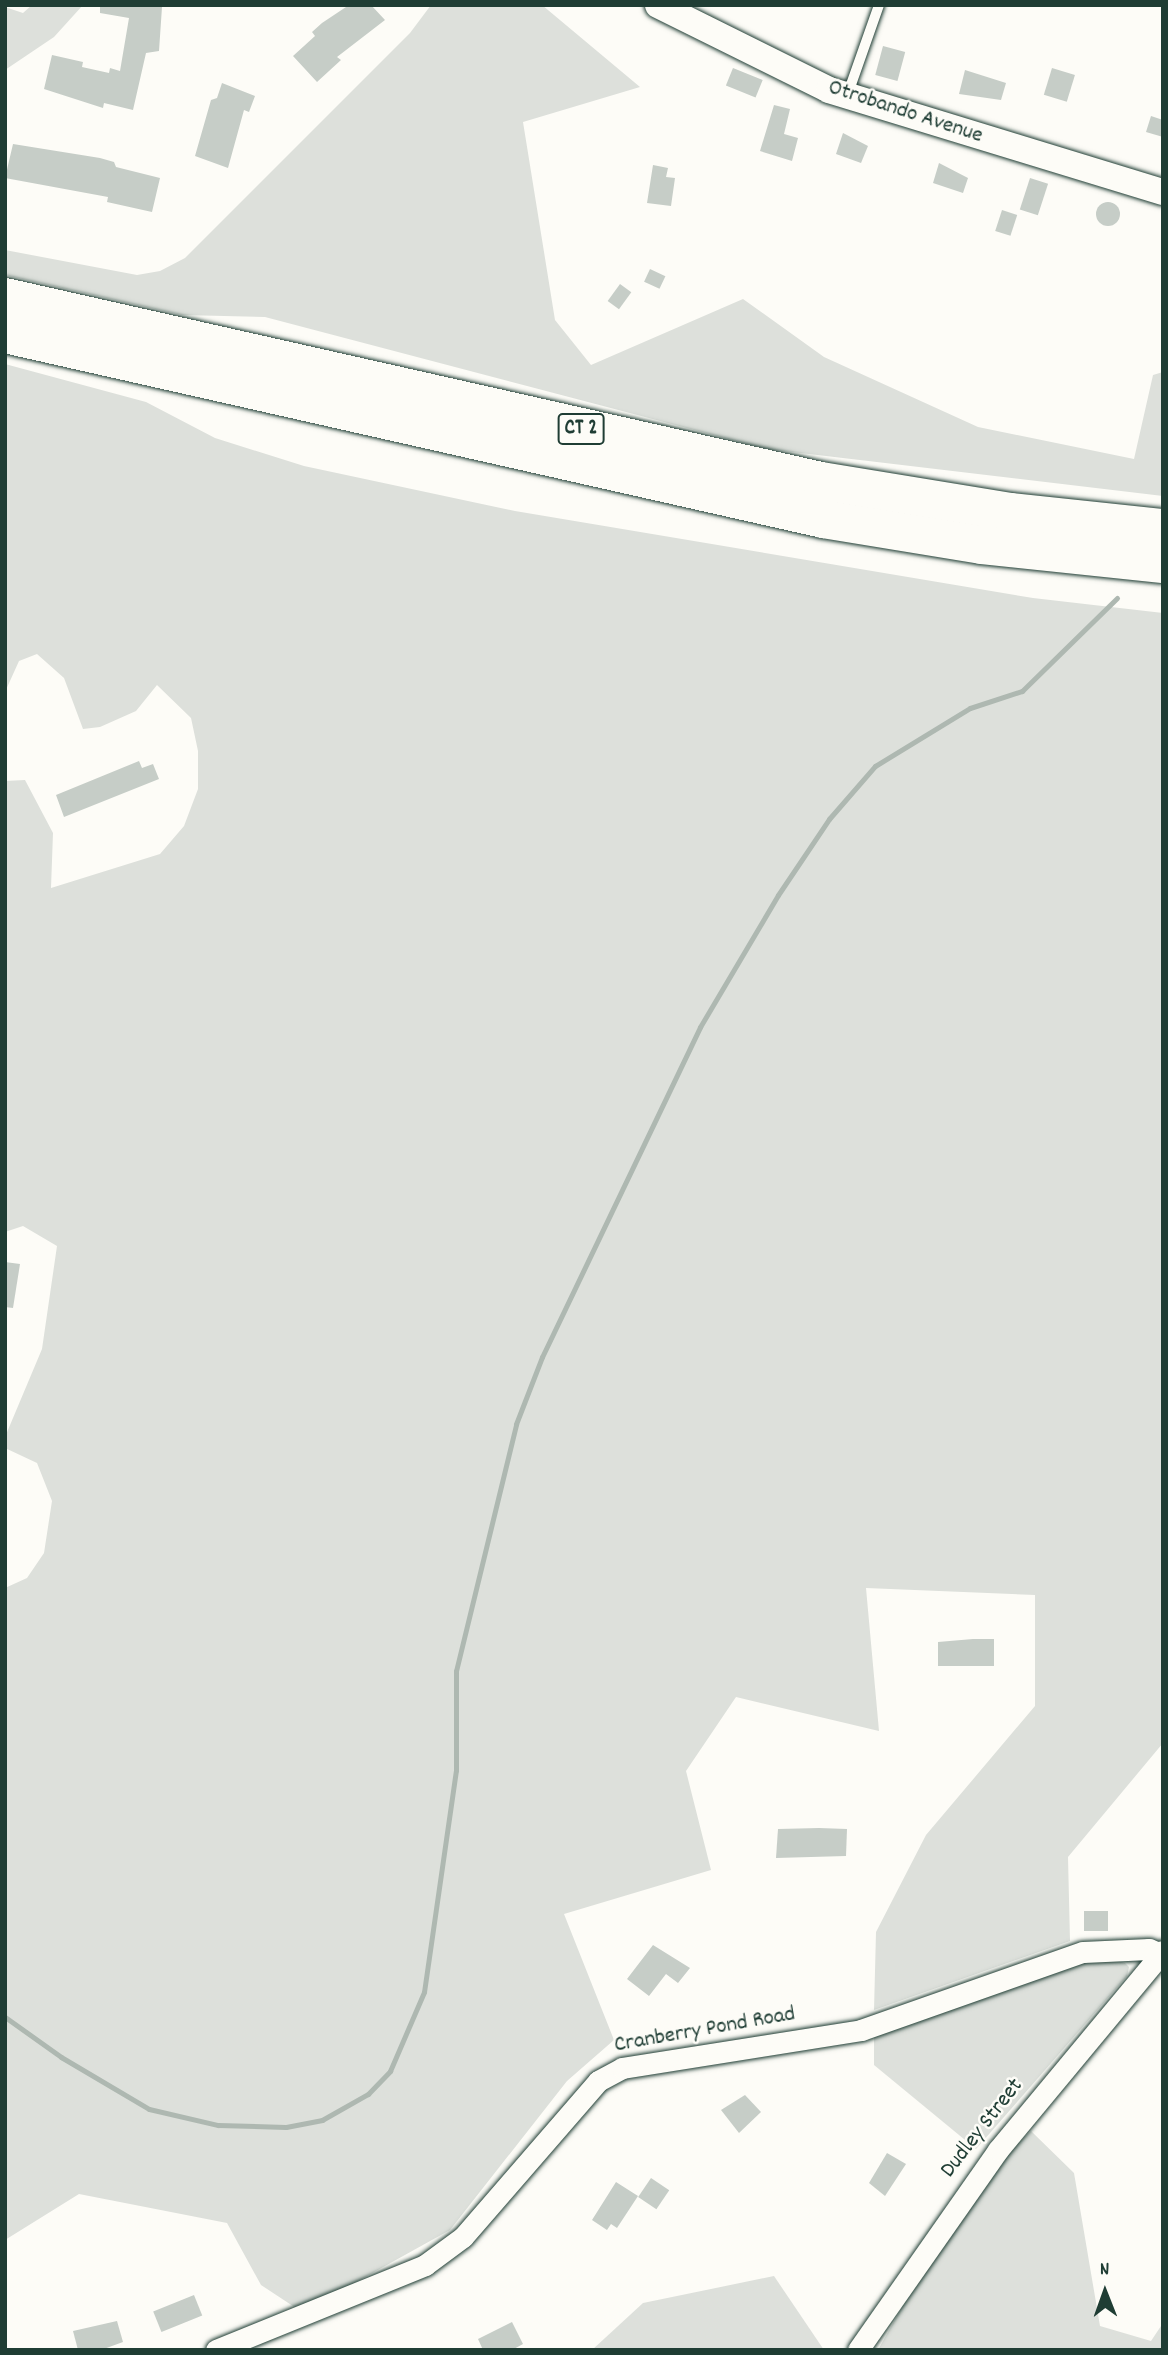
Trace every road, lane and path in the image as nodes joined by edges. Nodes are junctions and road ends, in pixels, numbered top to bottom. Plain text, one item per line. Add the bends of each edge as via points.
1 (659, 5) edge
2 (880, 5) edge
3 (847, 96) junction
4 (1163, 192) edge
5 (5, 297) edge
6 (5, 334) edge
7 (1163, 525) edge
8 (1163, 564) edge
9 (1162, 1953) edge
10 (216, 2350) edge
11 (858, 2350) edge

1 - 3 street, Otrobando Avenue via 751,54
2 - 3 lane
3 - 4 street, Otrobando Avenue
5 - 7 highway, CT 2 via 773,472 956,505
6 - 8 highway, CT 2 via 802,515 982,545
9 - 10 street, Cranberry Pond Road via 1149,1949 1083,1952 861,2030 622,2068 598,2081 463,2237 425,2265
9 - 11 street, Dudley Street via 998,2150

